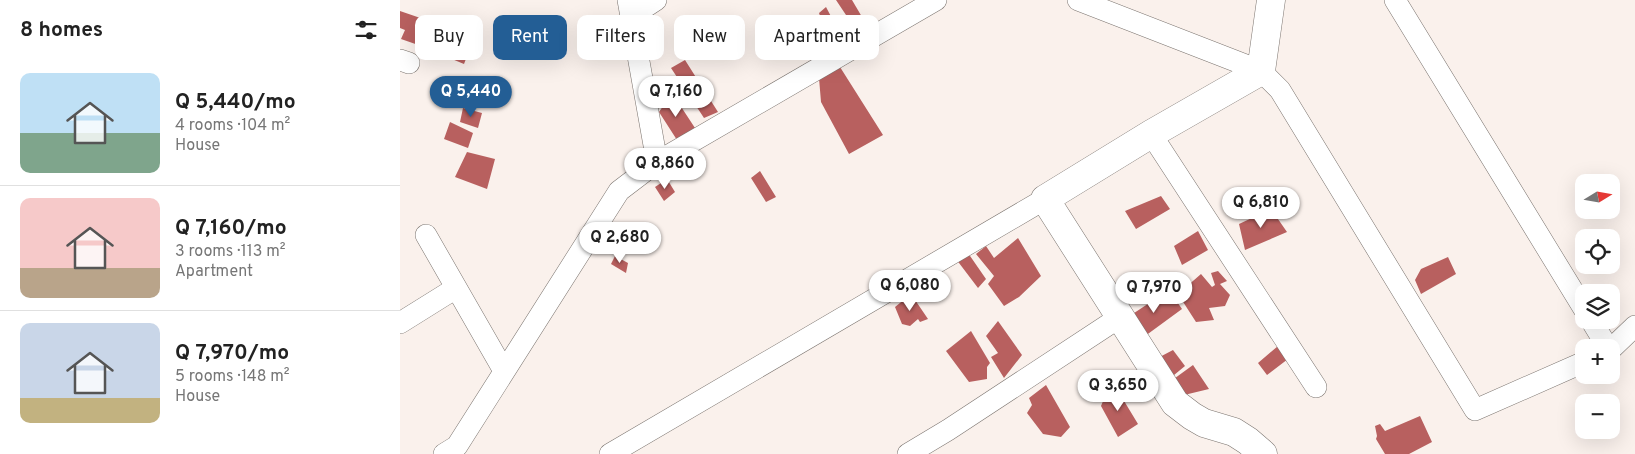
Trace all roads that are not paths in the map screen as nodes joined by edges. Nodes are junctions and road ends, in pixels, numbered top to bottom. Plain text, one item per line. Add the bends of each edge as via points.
1 (656, 0) edge
2 (936, 0) edge
3 (1078, 0) edge
4 (1271, 0) edge
5 (1395, 0) edge
6 (629, 8) edge
7 (1261, 71) junction
8 (1151, 134) junction
9 (657, 162) junction
10 (1045, 199) junction
11 (426, 235) dead end
12 (456, 288) junction
13 (1575, 294) edge
14 (1120, 317) junction
15 (400, 323) edge
16 (1635, 326) edge
17 (1620, 340) edge
18 (1575, 366) edge
19 (504, 371) junction
20 (1316, 387) dead end
21 (444, 454) edge
22 (610, 454) edge
23 (908, 454) edge
24 (1263, 454) edge

1 - 6 street
2 - 9 street
3 - 7 street
4 - 7 street
5 - 13 street
6 - 9 street
7 - 8 street
7 - 18 street via 1280,90 1475,410
8 - 10 street
8 - 20 street
9 - 19 street via 619,191
10 - 14 street
10 - 22 street
11 - 12 street
12 - 15 street
12 - 19 street
14 - 23 street
14 - 24 street via 1175,402 1204,423 1234,432
16 - 17 street
19 - 21 street via 457,446

